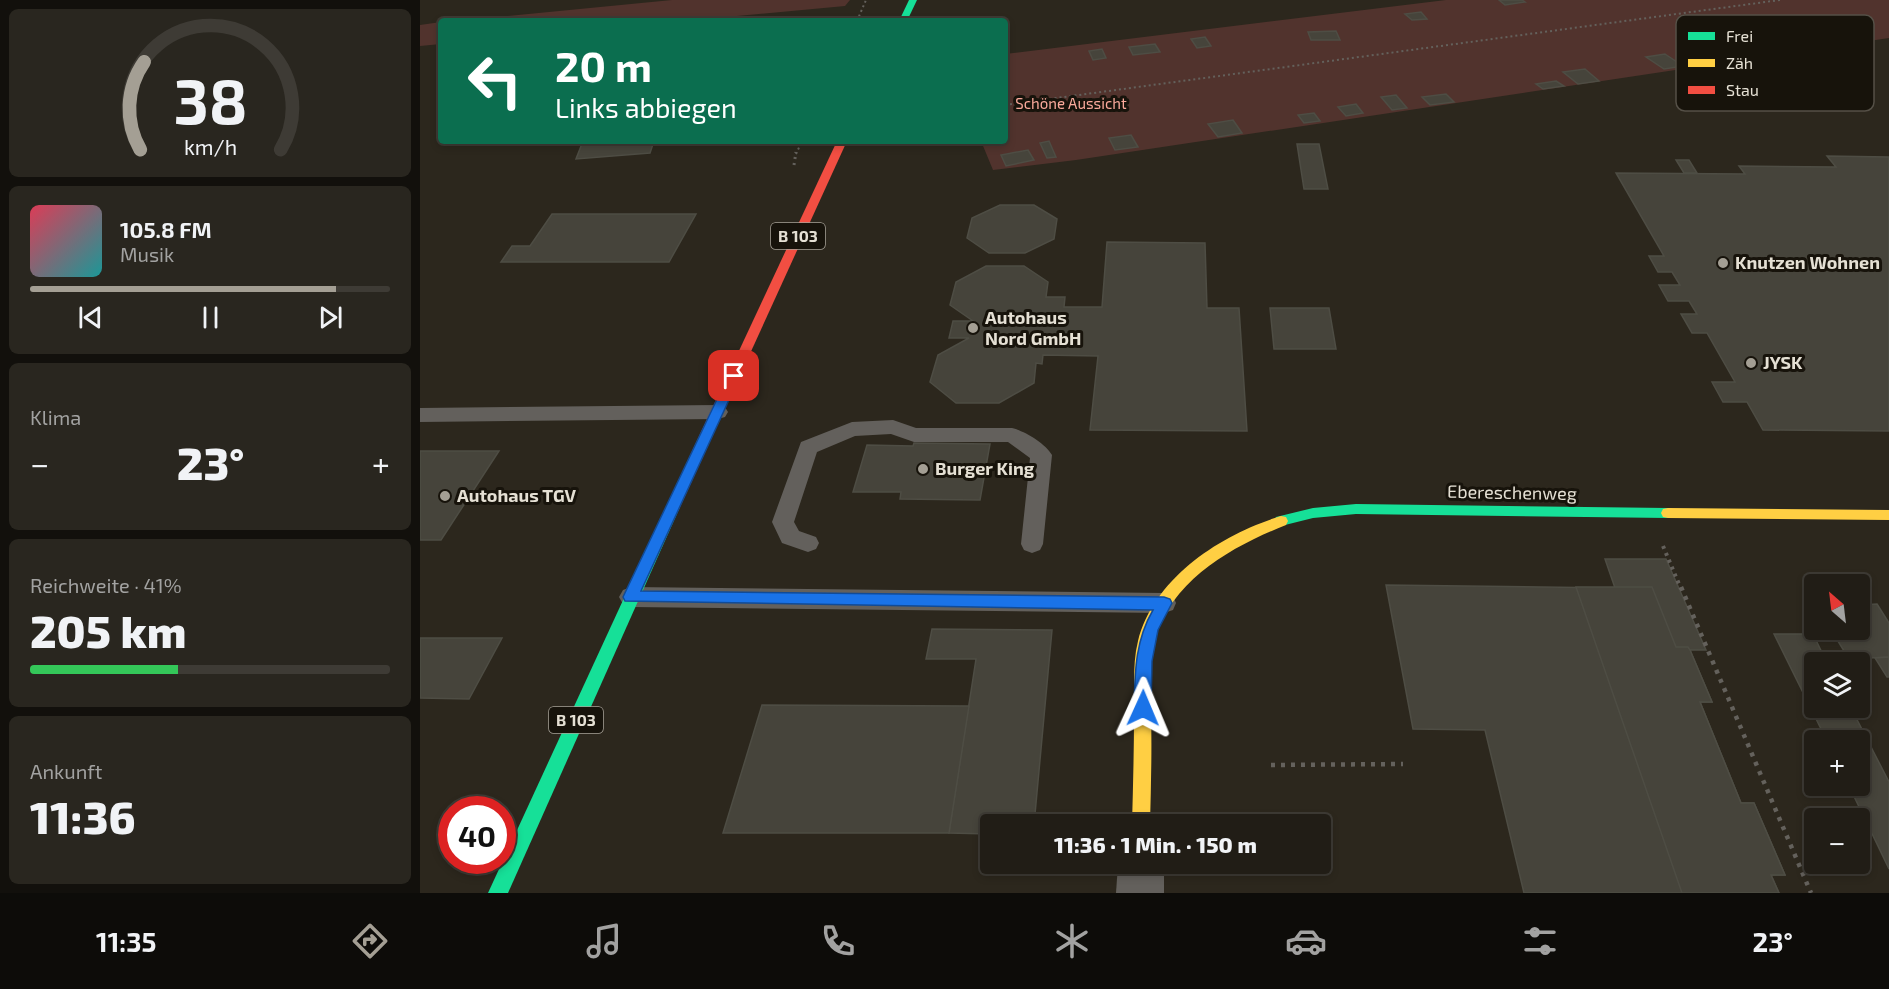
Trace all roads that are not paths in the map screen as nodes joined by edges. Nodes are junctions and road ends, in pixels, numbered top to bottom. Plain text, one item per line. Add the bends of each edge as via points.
1 (913, 0) edge
2 (904, 18) edge
3 (841, 144) edge
4 (718, 412) junction
5 (420, 416) edge
6 (1889, 515) edge
7 (808, 543) dead end
8 (1032, 544) dead end
9 (631, 597) junction
10 (1164, 603) junction
11 (1141, 814) edge
12 (1141, 874) edge
13 (498, 893) edge
14 (1140, 893) edge

1 - 2 main road
3 - 4 main road, B 103
4 - 5 lane
4 - 9 main road, B 103
6 - 10 main road, Ebereschenweg via 1325,511 1289,518 1245,535 1187,578
7 - 8 lane via 790,537 783,522 808,447 852,429 893,427 914,435 1012,435 1041,455
9 - 10 lane
9 - 13 main road, B 103
10 - 11 main road, Ebereschenweg via 1150,629 1143,661
12 - 14 street

